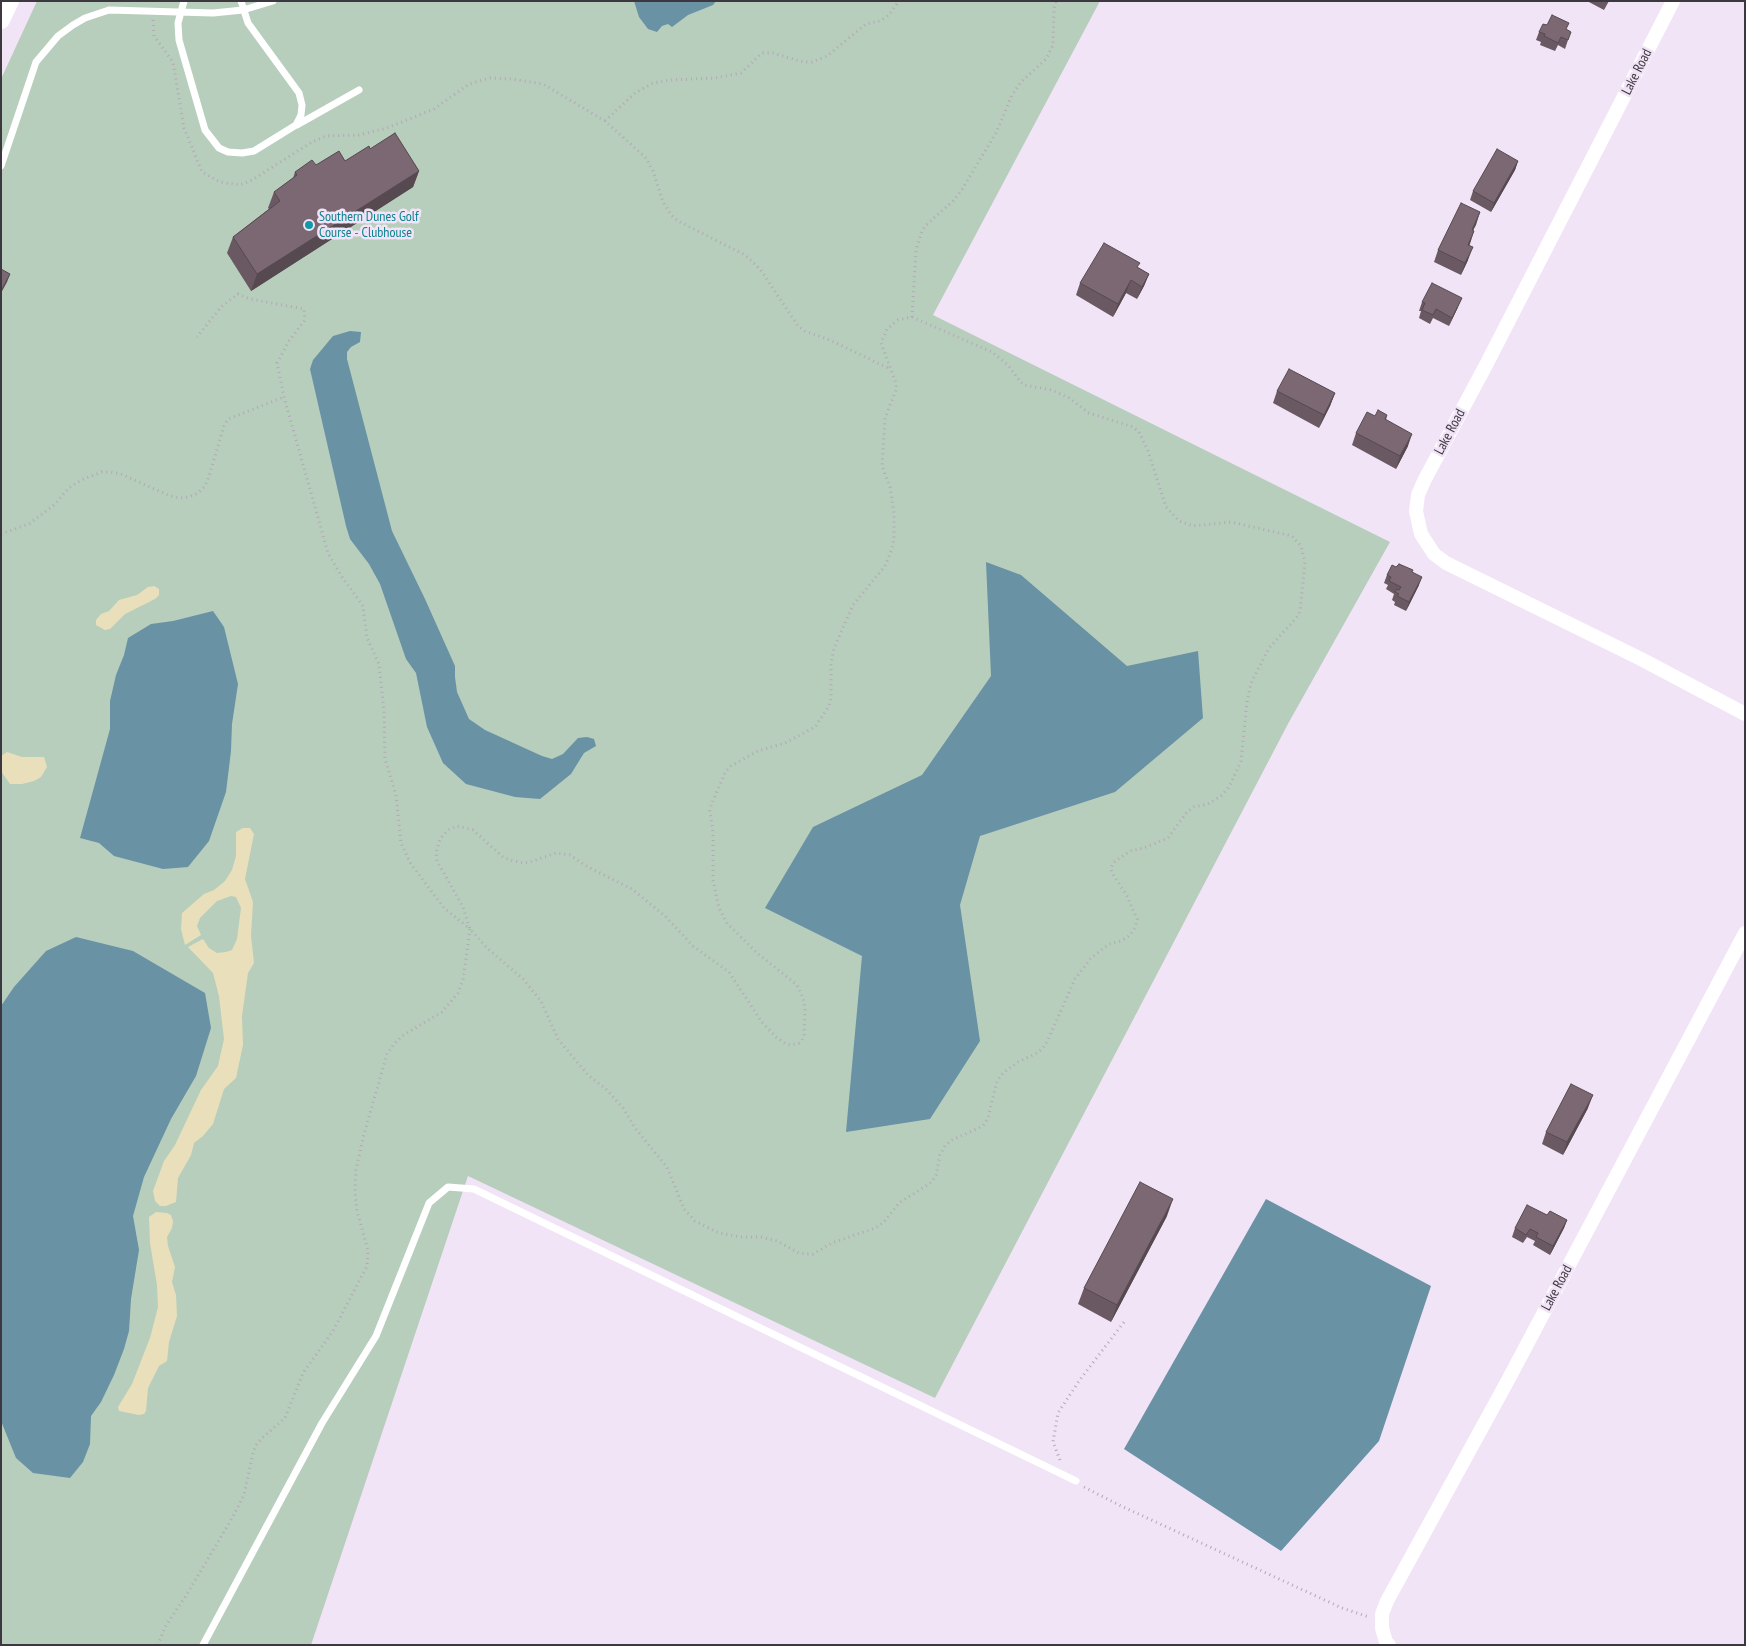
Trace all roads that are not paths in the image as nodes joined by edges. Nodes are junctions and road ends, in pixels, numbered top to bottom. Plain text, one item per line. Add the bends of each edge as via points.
1 (10, 1) edge
2 (184, 1) edge
3 (241, 1) edge
4 (273, 1) edge
5 (1673, 1) edge
6 (243, 10) junction
7 (181, 13) junction
8 (1, 20) edge
9 (359, 90) dead end
10 (296, 125) junction
11 (1, 166) edge
12 (1745, 714) edge
13 (1745, 932) edge
14 (1076, 1481) road end
15 (203, 1645) edge
16 (1389, 1645) edge

1 - 8 street
2 - 7 lane
3 - 6 lane
4 - 6 lane
5 - 12 street, Lake Road via 1424,481 1416,511 1421,534 1434,554 1446,563
6 - 7 lane
6 - 10 lane via 248,23 299,93 302,105
7 - 10 lane via 179,40 205,130 220,148 228,152 254,151
7 - 11 lane via 109,10 85,18 58,36 36,62
9 - 10 lane
13 - 16 street, Lake Road via 1387,1601 1382,1621
14 - 15 lane via 474,1189 448,1188 428,1202 376,1336 322,1423

